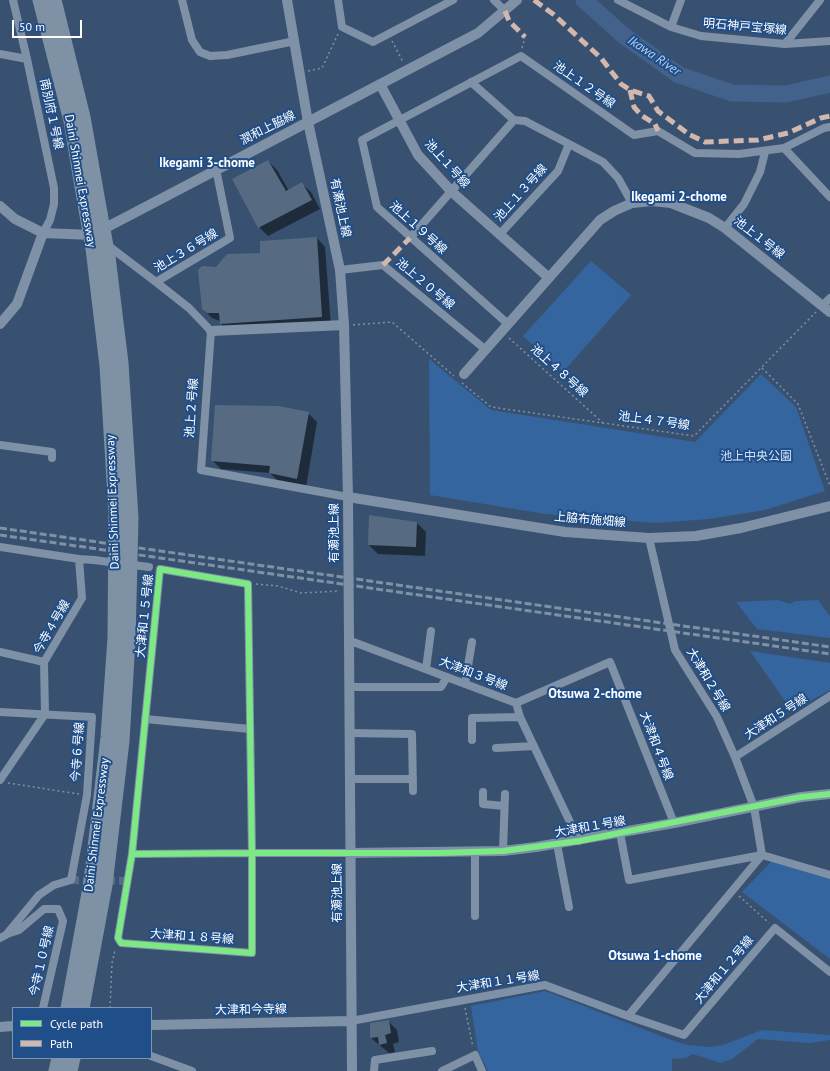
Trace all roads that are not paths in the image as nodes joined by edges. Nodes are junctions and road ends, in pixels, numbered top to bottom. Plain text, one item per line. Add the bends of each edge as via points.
1 (13, 0) edge
2 (40, 0) edge
3 (54, 0) edge
4 (182, 0) edge
5 (287, 0) edge
6 (338, 0) edge
7 (453, 0) edge
8 (494, 0) edge
9 (517, 0) edge
10 (618, 0) edge
11 (681, 0) edge
12 (820, 0) edge
13 (505, 11) junction
14 (671, 27) junction
15 (295, 41) junction
16 (830, 41) edge
17 (785, 44) junction
18 (0, 54) edge
19 (27, 59) junction
20 (471, 82) junction
21 (380, 84) junction
22 (514, 120) junction
23 (399, 121) junction
24 (308, 122) junction
25 (830, 127) edge
26 (569, 144) junction
27 (784, 148) junction
28 (765, 152) junction
29 (216, 169) junction
30 (452, 192) junction
31 (830, 197) edge
32 (632, 203) junction
33 (0, 206) edge
34 (725, 228) junction
35 (43, 233) junction
36 (500, 234) junction
37 (410, 238) junction
38 (92, 241) junction
39 (340, 270) junction
40 (549, 278) junction
41 (156, 282) junction
42 (828, 305) edge
43 (0, 324) edge
44 (344, 325) junction
45 (505, 328) junction
46 (211, 331) junction
47 (486, 350) junction
48 (463, 379) road end
49 (0, 445) edge
50 (52, 458) dead end
51 (348, 496) junction
52 (830, 506) edge
53 (649, 538) junction
54 (0, 548) edge
55 (79, 559) junction
56 (160, 569) junction
57 (431, 631) dead end
58 (348, 640) junction
59 (472, 642) dead end
60 (0, 652) edge
61 (44, 662) junction
62 (426, 669) junction
63 (447, 677) junction
64 (465, 684) junction
65 (349, 688) junction
66 (830, 696) edge
67 (516, 703) junction
68 (0, 712) edge
69 (45, 714) junction
70 (520, 717) junction
71 (146, 719) junction
72 (250, 729) junction
73 (349, 733) junction
74 (472, 740) dead end
75 (534, 746) junction
76 (496, 748) dead end
77 (735, 757) junction
78 (350, 779) junction
79 (413, 779) junction
80 (4, 781) edge
81 (413, 791) dead end
82 (483, 792) dead end
83 (504, 794) dead end
84 (830, 794) edge
85 (504, 806) junction
86 (754, 807) junction
87 (674, 823) junction
88 (620, 833) junction
89 (578, 841) junction
90 (557, 844) junction
91 (503, 851) junction
92 (475, 852) junction
93 (252, 853) junction
94 (350, 853) junction
95 (132, 854) junction
96 (762, 855) junction
97 (830, 875) edge
98 (569, 907) dead end
99 (475, 916) dead end
100 (3, 936) edge
101 (830, 972) edge
102 (44, 1007) edge
103 (68, 1007) edge
104 (82, 1007) edge
105 (628, 1016) junction
106 (351, 1021) junction
107 (152, 1025) edge
108 (12, 1026) edge
109 (0, 1027) edge
110 (432, 1051) dead end
111 (152, 1056) edge
112 (58, 1059) edge
113 (73, 1059) edge
114 (56, 1071) edge
115 (70, 1071) edge
116 (192, 1071) edge
117 (352, 1071) edge
118 (374, 1071) edge
119 (442, 1071) edge
120 (482, 1071) edge

1 - 19 street, 南別府１号線
2 - 38 highway, Daini Shinmei Expressway, bridge via 71,121
3 - 104 highway, Daini Shinmei Expressway, bridge via 83,117 108,257 120,363 131,518 122,741 105,885
4 - 15 street via 192,40 200,52 210,56
5 - 15 street, 有瀬池上線
6 - 7 street via 342,27 373,42
8 - 13 street
9 - 13 street, 潤和上脇線
10 - 14 street, 明石神戸宝塚線
11 - 14 street
12 - 17 street
13 - 21 street, 潤和上脇線 via 478,33
14 - 17 street, 明石神戸宝塚線 via 701,36
15 - 24 street, 有瀬池上線
16 - 17 street, 明石神戸宝塚線
18 - 19 street
19 - 35 street, 南別府１号線 via 54,188 54,204
20 - 22 street
20 - 23 street
20 - 28 street, 池上１２号線 via 521,56 634,135 658,131 695,153
21 - 23 street, 池上１号線
21 - 24 street, 潤和上脇線
22 - 26 street via 525,122
22 - 30 street
23 - 30 street, 池上１号線 via 418,155
23 - 37 street, 池上１９号線 via 362,140 377,207
24 - 29 street, 潤和上脇線
24 - 39 street, 有瀬池上線
25 - 27 street, 池上１２号線
26 - 32 street via 604,162 618,178
26 - 36 street, 池上１３号線 via 558,171
27 - 28 street, 池上１２号線
27 - 31 street
28 - 34 street via 760,172 744,204
29 - 38 street, 潤和上脇線
29 - 41 street, 池上３６号線 via 230,238
30 - 36 street, 池上１号線
30 - 37 street
32 - 34 street, 池上１号線 via 671,203 693,210
32 - 40 street, 池上１号線 via 600,220
33 - 35 street via 15,220
34 - 42 street, 池上１号線
35 - 38 street
35 - 43 street via 17,304
36 - 40 street, 池上１号線
37 - 45 street, 池上１９号線
38 - 41 street
38 - 103 highway, Daini Shinmei Expressway via 108,366 116,506 114,638 108,737 92,875
39 - 44 street, 有瀬池上線
39 - 47 street, 池上２０号線 via 384,265
40 - 45 street, 池上１号線
41 - 46 street, 池上３６号線 via 189,308
44 - 46 street
44 - 51 street, 有瀬池上線
45 - 47 street, 池上１号線
46 - 51 street, 池上２号線 via 201,470
47 - 48 street, 池上１号線
49 - 50 street via 52,452
51 - 53 street, 上脇布施畑線 via 565,532
51 - 58 street, 有瀬池上線
52 - 53 street, 上脇布施畑線 via 742,528 696,536
53 - 77 street, 大津和２号線 via 675,650 717,717
54 - 55 street
55 - 56 street, bridge
55 - 61 street, 今寺４号線 via 82,598
56 - 71 street, 大津和１５号線
56 - 72 street, 大津和１５号線 via 248,584
57 - 62 street
58 - 62 street, 大津和３号線
58 - 65 street, 有瀬池上線
59 - 64 street
60 - 61 street
61 - 69 street, 今寺４号線
62 - 63 street, 大津和３号線
63 - 64 street, 大津和３号線
63 - 65 street via 441,687
64 - 67 street, 大津和３号線
65 - 73 street, 有瀬池上線
66 - 77 street, 大津和５号線
67 - 70 street, 大津和３号線
67 - 87 street, 大津和４号線 via 610,662
68 - 69 street, 今寺６号線
69 - 80 street
69 - 100 street, 今寺６号線 via 92,717 87,795 71,880 54,885 39,895
70 - 74 street via 472,718
70 - 75 street, 大津和３号線
71 - 72 street
71 - 95 street, 大津和１５号線
72 - 93 street
73 - 78 street, 有瀬池上線
73 - 79 street via 412,734
75 - 76 street
75 - 89 street, 大津和３号線
77 - 86 street, 大津和２号線
78 - 79 street
78 - 94 street, 有瀬池上線
79 - 81 street
82 - 85 street via 483,804
83 - 85 street
84 - 86 street, 大津和１号線
85 - 91 street
86 - 87 street, 大津和１号線
86 - 96 street
87 - 88 street, 大津和１号線
88 - 89 street, 大津和１号線
88 - 96 street via 629,880
89 - 90 street, 大津和１号線
90 - 91 street, 大津和１号線
90 - 98 street
91 - 92 street, 大津和１号線
92 - 94 street, 大津和１号線
92 - 99 street
93 - 94 street
93 - 95 street
93 - 95 street, 大津和１８号線 via 252,953 121,943 118,938
94 - 106 street, 有瀬池上線
96 - 97 street
96 - 105 street
100 - 102 street, 今寺１０号線 via 19,930 44,909 58,909 63,920
101 - 105 street, 大津和１２号線 via 775,928 684,1035
105 - 106 street, 大津和１１号線 via 545,985
106 - 107 street, 大津和今寺線
106 - 117 street, 有瀬池上線
108 - 109 street
110 - 118 street via 375,1060
111 - 116 street
112 - 114 highway
113 - 115 highway
119 - 120 street via 475,1054

